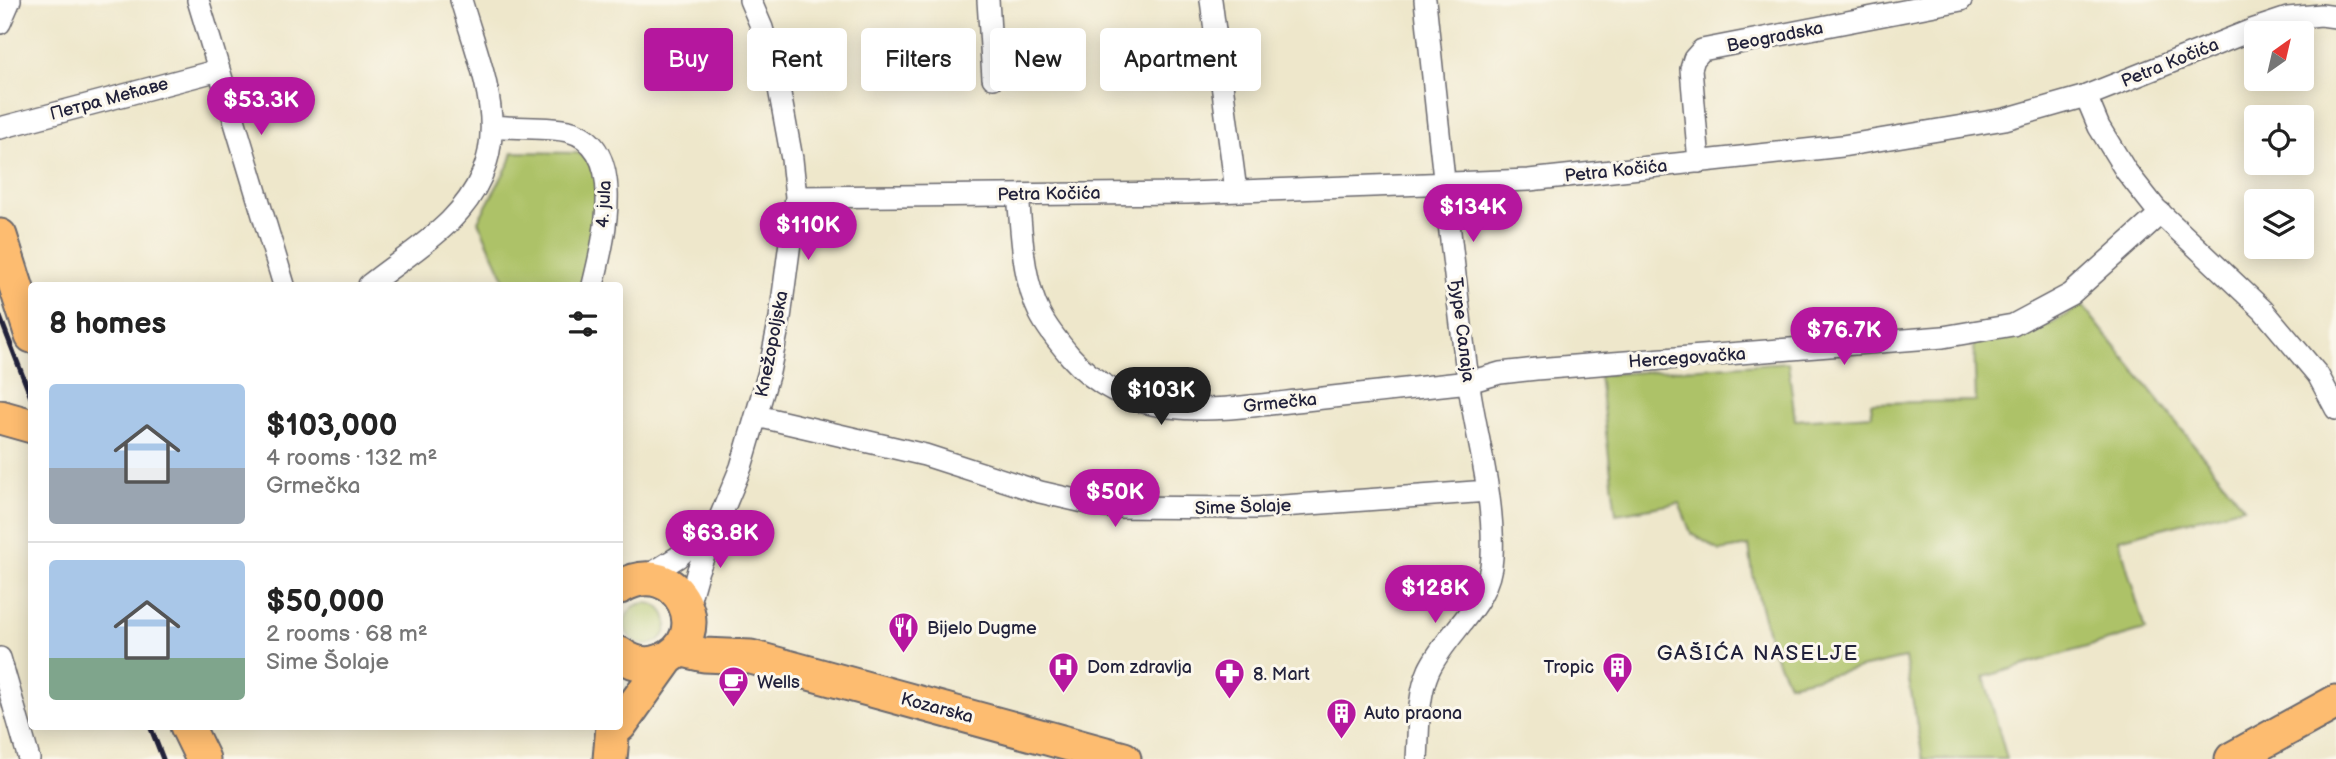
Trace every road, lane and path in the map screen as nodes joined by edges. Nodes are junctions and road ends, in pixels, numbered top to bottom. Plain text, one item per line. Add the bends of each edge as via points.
1 (10, 0) edge
2 (198, 0) edge
3 (461, 0) edge
4 (750, 0) edge
5 (988, 0) edge
6 (1211, 0) edge
7 (1425, 0) edge
8 (1961, 0) edge
9 (2333, 11) edge
10 (0, 23) edge
11 (990, 31) edge
12 (219, 70) junction
13 (2086, 96) junction
14 (493, 126) junction
15 (0, 128) edge
16 (1699, 162) junction
17 (1444, 183) junction
18 (1236, 191) junction
19 (1018, 195) junction
20 (796, 197) junction
21 (2161, 213) junction
22 (0, 236) edge
23 (283, 282) edge
24 (373, 282) edge
25 (594, 282) edge
26 (28, 324) edge
27 (1469, 382) junction
28 (2336, 409) edge
29 (757, 416) junction
30 (0, 417) edge
31 (28, 425) edge
32 (1488, 491) junction
33 (719, 520) junction
34 (632, 583) edge
35 (688, 613) junction
36 (674, 654) junction
37 (623, 656) edge
38 (751, 657) junction
39 (0, 658) edge
40 (2336, 702) edge
41 (623, 723) edge
42 (189, 730) edge
43 (29, 759) edge
44 (203, 759) edge
45 (1124, 759) edge
46 (1417, 759) edge
47 (2232, 759) edge

1 - 10 street
2 - 12 street
3 - 14 street via 489,96
4 - 20 street, Knežopoljska via 778,83
5 - 11 street
6 - 18 street
7 - 17 street, Ђуре Салаја
8 - 16 street, Beogradska via 1702,50 1691,69
9 - 13 street, Petra Kočića via 2252,30
12 - 15 street, Петра Мећаве
12 - 23 street
13 - 16 street, Petra Kočića via 2005,120 1842,146
13 - 21 street via 2126,171
14 - 24 street via 482,180 471,197 448,223
14 - 25 street, 4. jula via 569,131 585,139 603,160 608,183
16 - 17 street, Petra Kočića via 1529,180
17 - 18 street, Petra Kočića
17 - 27 street, Ђуре Салаја
18 - 19 street, Petra Kočića
19 - 20 street, Petra Kočića
19 - 27 street, Grmečka via 1026,269 1040,313 1082,370 1112,391 1143,403 1181,409
20 - 29 street, Knežopoljska via 780,318
21 - 27 street, Hercegovačka via 2071,294 2013,325 1942,337 1536,369
21 - 28 street via 2263,310 2318,375
22 - 26 main road
27 - 32 street, Ђуре Салаја
29 - 32 street, Sime Šolaje via 925,456 1106,507 1256,508
29 - 33 street, Knežopoljska
30 - 31 main road
32 - 46 street, Ђуре Салаја via 1492,527 1488,578 1478,604 1441,650 1426,678
33 - 34 street via 678,557
33 - 35 street, Knežopoljska via 698,570
34 - 35 main road via 658,580 671,586
35 - 36 main road via 687,634
35 - 38 main road
36 - 37 main road via 655,664 640,664
36 - 38 main road
36 - 41 main road
38 - 45 main road, Kozarska
39 - 43 street
40 - 47 main road
42 - 44 main road

